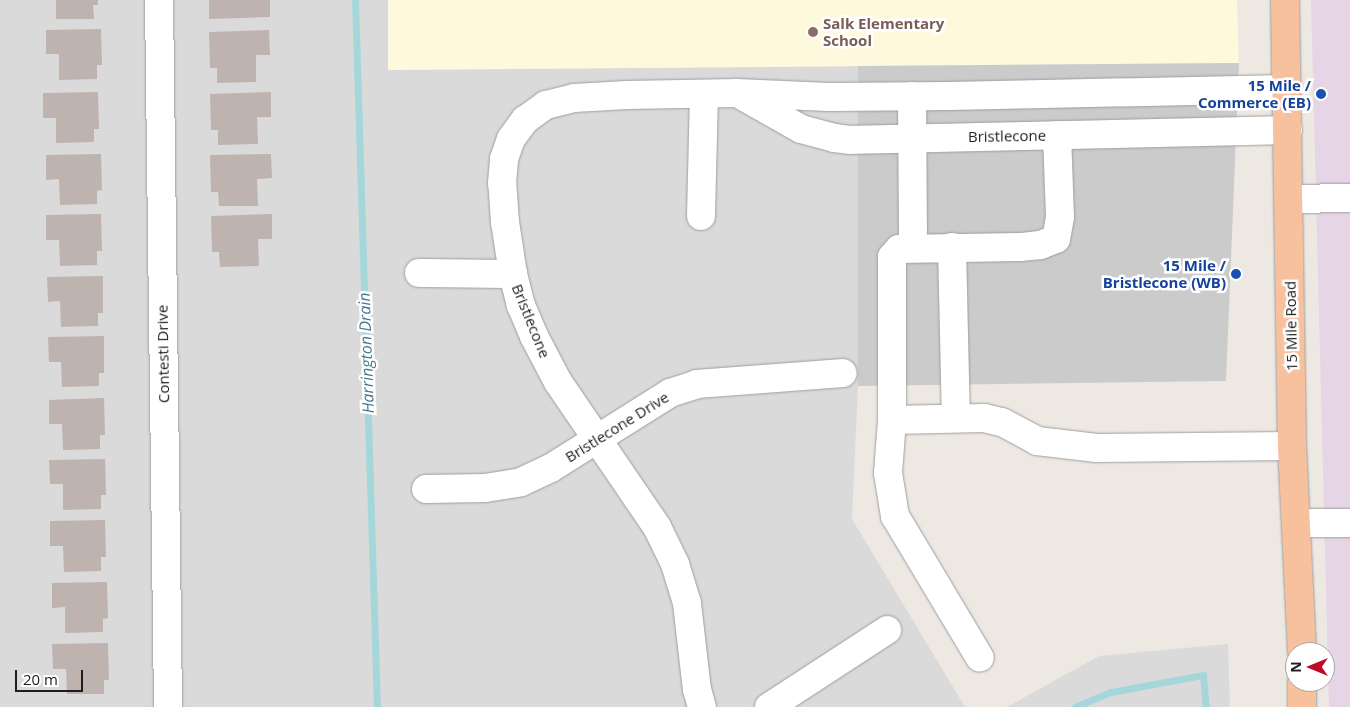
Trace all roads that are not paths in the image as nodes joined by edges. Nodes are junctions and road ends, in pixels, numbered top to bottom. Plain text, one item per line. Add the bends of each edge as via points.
1 (159, 0) edge
2 (1285, 0) edge
3 (1287, 89) junction
4 (737, 93) junction
5 (704, 94) junction
6 (912, 96) junction
7 (1288, 130) junction
8 (1057, 135) junction
9 (912, 138) junction
10 (1350, 198) edge
11 (1289, 200) junction
12 (701, 216) dead end
13 (952, 247) junction
14 (913, 248) junction
15 (419, 273) dead end
16 (513, 274) junction
17 (843, 373) dead end
18 (956, 418) junction
19 (892, 420) junction
20 (597, 439) junction
21 (1292, 446) junction
22 (426, 489) dead end
23 (1296, 523) junction
24 (1350, 523) edge
25 (887, 630) dead end
26 (1302, 642) edge
27 (980, 658) dead end
28 (1302, 692) edge
29 (168, 707) edge
30 (702, 707) edge
31 (769, 707) edge
32 (1302, 707) edge

1 - 29 street, Contesti Drive
2 - 3 main road, 15 Mile Road
3 - 6 street, Bristlecone
3 - 7 main road, 15 Mile Road
4 - 5 street, Bristlecone
4 - 6 street, Bristlecone
4 - 9 street, Bristlecone via 801,129 834,138
5 - 12 street
5 - 16 street, Bristlecone via 574,98 546,106 525,120 511,139 504,159 502,183
6 - 9 street
7 - 8 street, Bristlecone
7 - 11 main road, 15 Mile Road
8 - 9 street, Bristlecone
8 - 13 street via 1060,217 1056,239 1020,247
9 - 14 street
10 - 11 street
11 - 21 main road, 15 Mile Road
13 - 14 street
13 - 18 street
14 - 19 street via 899,249 892,258
15 - 16 street
16 - 20 street, Bristlecone via 534,336 558,382
17 - 20 street, Bristlecone Drive via 697,384 670,393
18 - 19 street
18 - 21 street via 984,418 1002,422 1037,441 1097,448
19 - 27 street via 888,473 896,516
20 - 22 street, Bristlecone Drive via 551,468 521,482 485,488
20 - 30 street, Bristlecone via 657,526 675,564 686,603
21 - 23 main road, 15 Mile Road
23 - 24 street
23 - 26 main road, 15 Mile Road
25 - 31 street
28 - 32 main road

